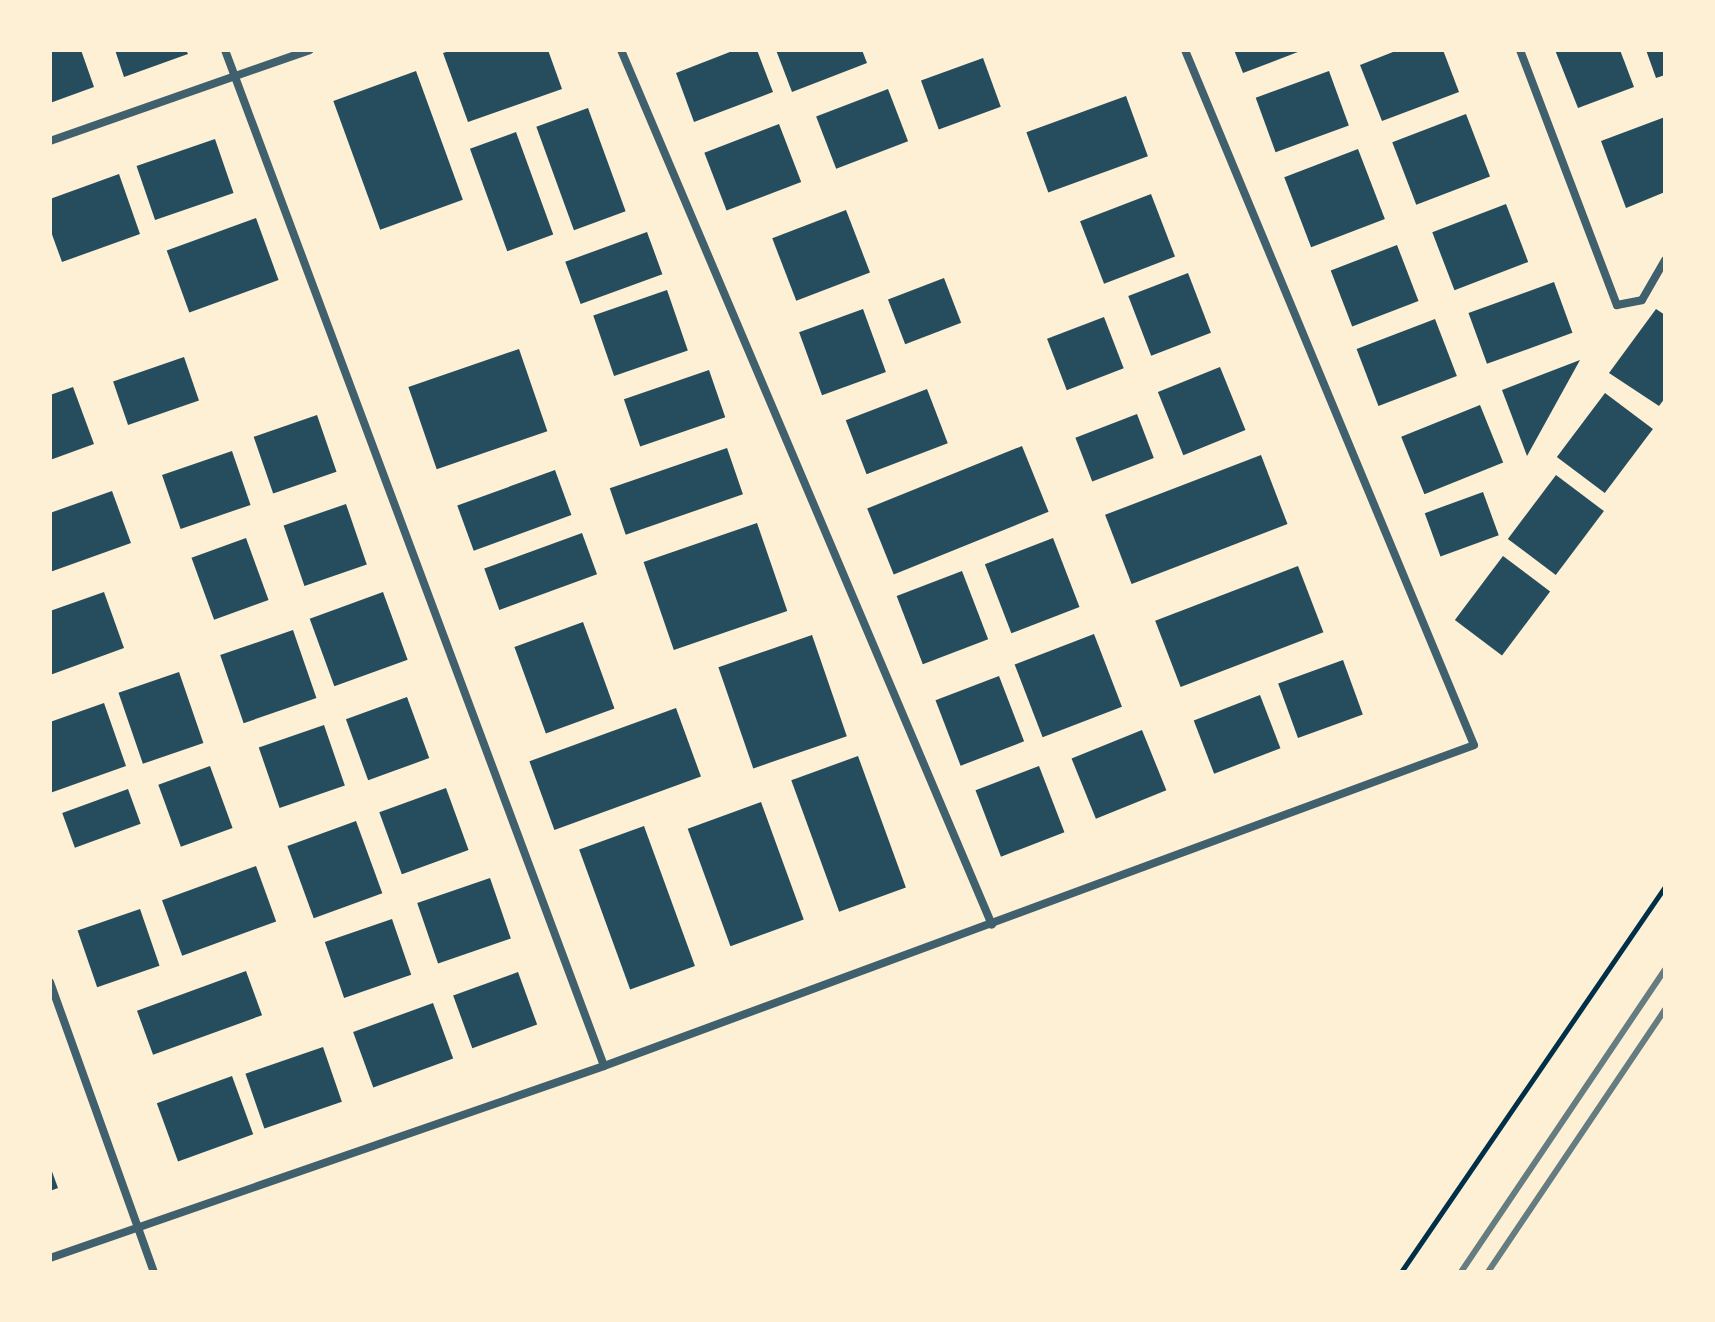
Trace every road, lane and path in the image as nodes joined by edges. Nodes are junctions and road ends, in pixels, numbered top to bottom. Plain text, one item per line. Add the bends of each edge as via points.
1 (225, 50) edge
2 (310, 50) edge
3 (621, 50) edge
4 (1185, 50) edge
5 (1520, 50) edge
6 (234, 77) junction
7 (50, 141) edge
8 (1665, 260) edge
9 (1665, 886) edge
10 (992, 925) junction
11 (50, 982) edge
12 (604, 1066) junction
13 (138, 1229) junction
14 (50, 1258) edge
15 (154, 1272) edge
16 (1401, 1272) edge

1 - 6 street
2 - 6 street
3 - 10 street
4 - 10 street via 1474,745
5 - 8 street via 1617,305 1642,300
6 - 7 street
6 - 12 street
9 - 16 path
10 - 12 street
11 - 13 street
12 - 13 street
13 - 14 street
13 - 15 street

